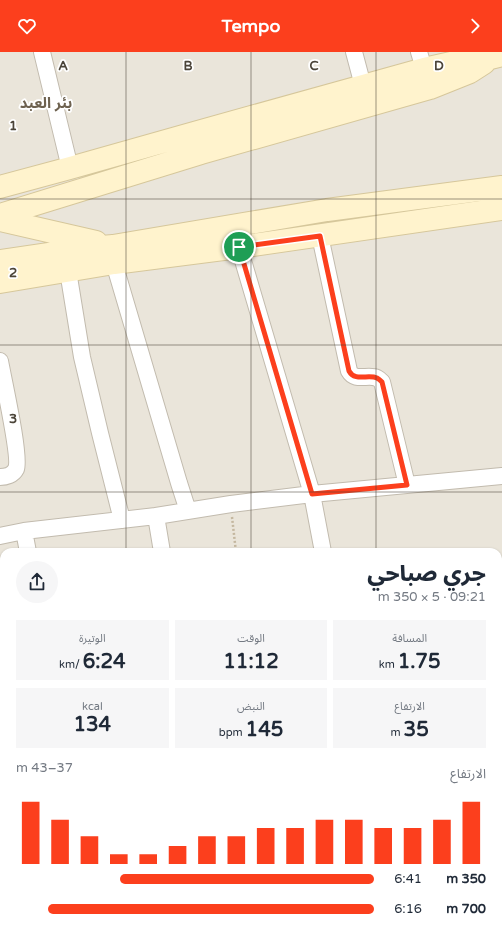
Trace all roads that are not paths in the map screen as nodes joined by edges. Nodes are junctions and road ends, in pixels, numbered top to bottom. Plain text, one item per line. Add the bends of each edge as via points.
1 (42, 52) edge
2 (354, 52) edge
3 (497, 56) edge
4 (424, 70) edge
5 (366, 96) junction
6 (198, 143) junction
7 (70, 168) junction
8 (0, 187) edge
9 (502, 187) edge
10 (460, 193) junction
11 (502, 209) edge
12 (465, 214) junction
13 (0, 215) edge
14 (0, 220) edge
15 (320, 236) junction
16 (239, 247) junction
17 (113, 255) junction
18 (2, 271) edge
19 (68, 271) junction
20 (0, 361) edge
21 (502, 476) edge
22 (0, 477) edge
23 (407, 485) junction
24 (312, 494) junction
25 (188, 511) junction
26 (156, 516) junction
27 (122, 520) junction
28 (24, 531) junction
29 (0, 536) edge
30 (27, 548) edge
31 (161, 548) edge
32 (322, 548) edge

1 - 7 street
2 - 5 street
3 - 4 main road
4 - 5 main road
5 - 6 main road
6 - 7 main road
6 - 13 main road
7 - 8 main road
9 - 10 main road
10 - 12 main road
10 - 17 main road via 327,210
11 - 12 main road
12 - 15 main road
14 - 17 main road
15 - 16 main road
15 - 23 street via 349,371 354,377 376,377 382,382
16 - 17 main road
16 - 24 street
17 - 18 main road via 90,248
17 - 19 main road
17 - 25 street
18 - 19 main road
19 - 27 street via 82,357
20 - 22 street via 17,466 11,475
21 - 23 street
23 - 24 street
24 - 25 street
24 - 32 street
25 - 26 street
26 - 27 street
26 - 31 street
27 - 28 street
28 - 29 street
28 - 30 street

